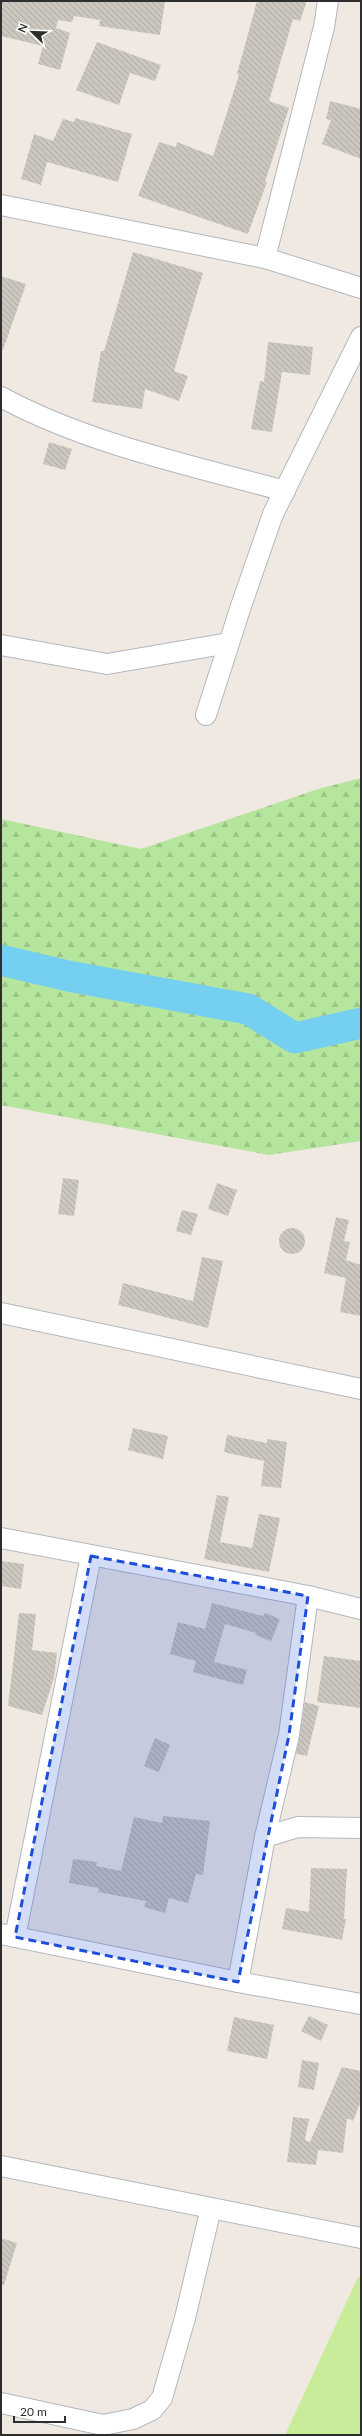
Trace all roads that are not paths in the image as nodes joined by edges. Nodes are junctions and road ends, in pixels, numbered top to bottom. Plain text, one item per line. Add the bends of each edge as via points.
1 (328, 1) edge
2 (1, 205) edge
3 (265, 258) junction
4 (361, 288) edge
5 (361, 337) edge
6 (1, 397) edge
7 (285, 491) junction
8 (229, 643) junction
9 (1, 645) edge
10 (206, 715) dead end
11 (1, 1313) edge
12 (361, 1389) edge
13 (1, 1538) edge
14 (91, 1556) junction
15 (308, 1596) junction
16 (361, 1609) edge
17 (361, 1828) edge
18 (265, 1838) junction
19 (8, 1935) edge
20 (238, 1982) junction
21 (361, 2004) edge
22 (1, 2166) edge
23 (211, 2208) junction
24 (361, 2238) edge
25 (1, 2403) edge

1 - 3 street via 324,27
2 - 3 street
3 - 4 street
5 - 7 street
6 - 7 street via 33,414 136,451
7 - 8 street via 273,514
8 - 9 street via 107,664
8 - 10 street
11 - 12 street
13 - 14 street
14 - 15 street
14 - 19 street
15 - 16 street
15 - 18 street via 289,1735
17 - 18 street via 298,1827
18 - 20 street
19 - 20 street
20 - 21 street
22 - 23 street
23 - 24 street
23 - 25 street via 185,2318 162,2398 152,2410 133,2420 103,2425

